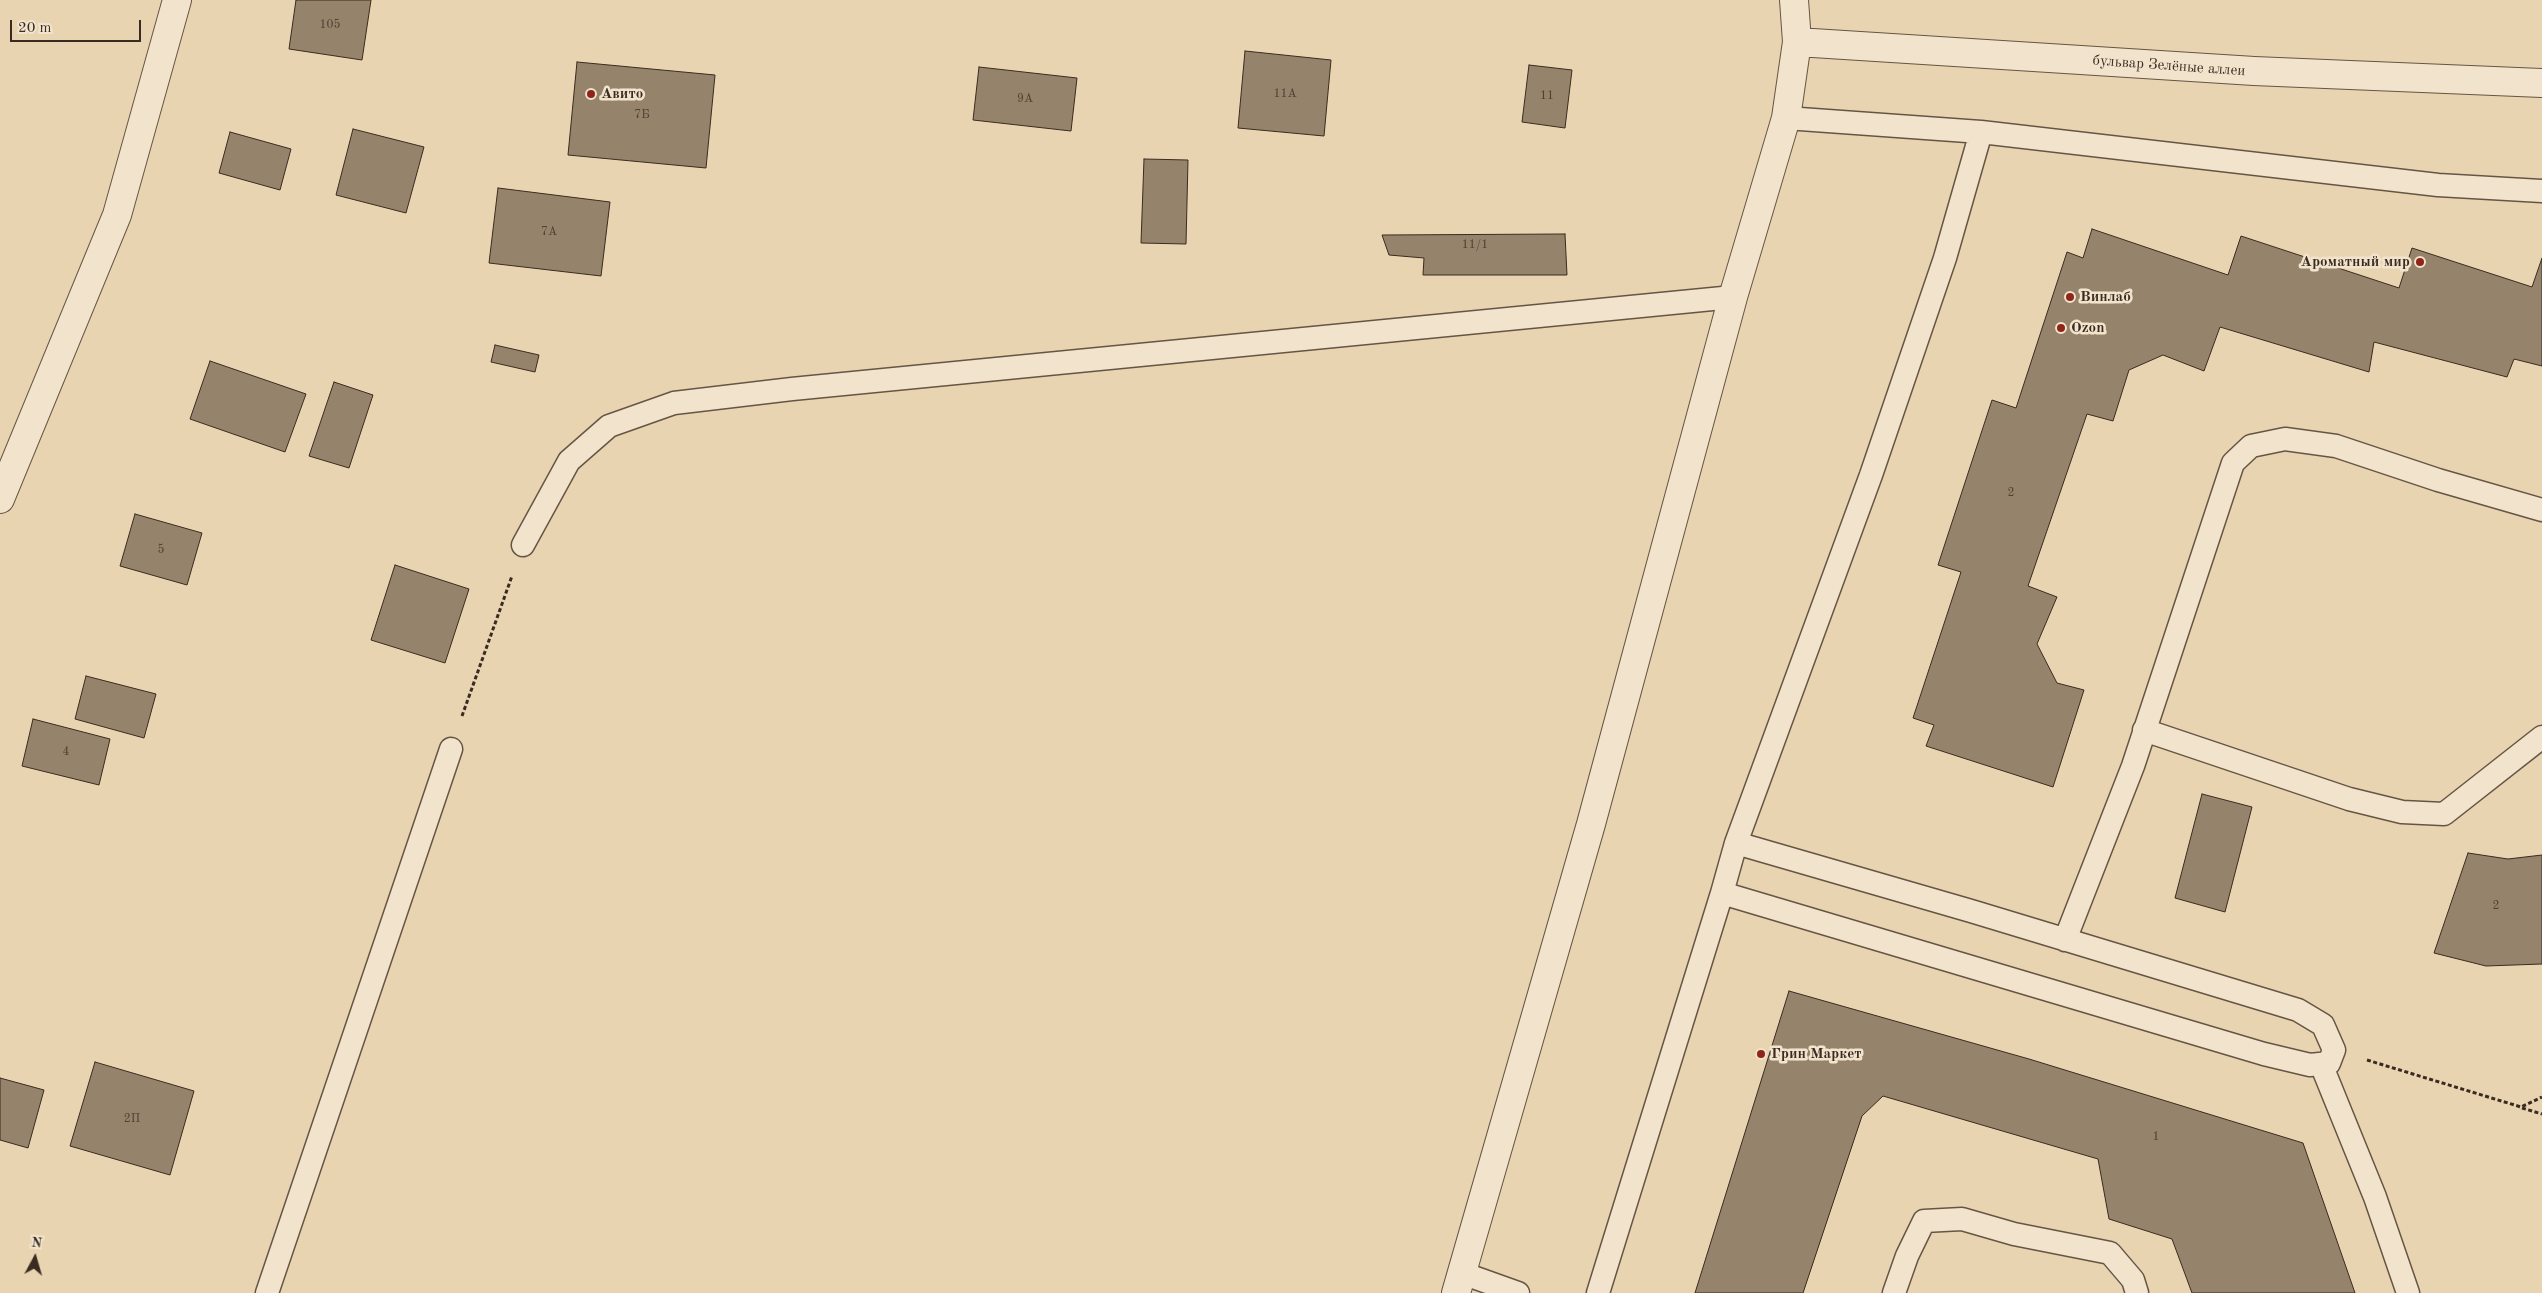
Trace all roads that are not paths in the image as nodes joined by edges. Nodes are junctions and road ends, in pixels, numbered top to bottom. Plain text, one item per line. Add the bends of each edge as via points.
1 (177, 0) edge
2 (1794, 0) edge
3 (1797, 42) junction
4 (2542, 83) edge
5 (1786, 118) junction
6 (1981, 132) junction
7 (2542, 191) edge
8 (1733, 297) junction
9 (0, 499) edge
10 (2542, 510) edge
11 (523, 545) road end
12 (2144, 730) junction
13 (2542, 736) edge
14 (451, 749) road end
15 (1736, 843) junction
16 (1722, 893) junction
17 (2065, 940) junction
18 (2328, 1057) junction
19 (1459, 1283) edge
20 (267, 1293) edge
21 (1518, 1293) edge
22 (1598, 1293) edge
23 (1894, 1293) edge
24 (2137, 1293) edge
25 (2408, 1293) edge

1 - 9 street via 117,215
2 - 3 street
3 - 4 street, бульвар Зелёные аллеи via 2254,71
3 - 5 street
5 - 6 lane
5 - 8 street
6 - 7 lane via 2438,185
6 - 15 lane via 1945,258 1871,476
8 - 11 lane via 674,403 609,426 569,461
8 - 19 street via 1591,824
10 - 12 lane via 2336,446 2284,439 2251,446 2233,463
12 - 13 lane via 2349,799 2402,812 2444,814
12 - 17 lane
14 - 20 lane
15 - 16 lane
15 - 17 lane
16 - 18 lane via 2228,1044 2310,1065
16 - 22 lane
17 - 18 lane via 2298,1010 2323,1025
18 - 25 lane
19 - 21 lane
23 - 24 lane via 1924,1221 1962,1219 2014,1234 2110,1253 2133,1280

